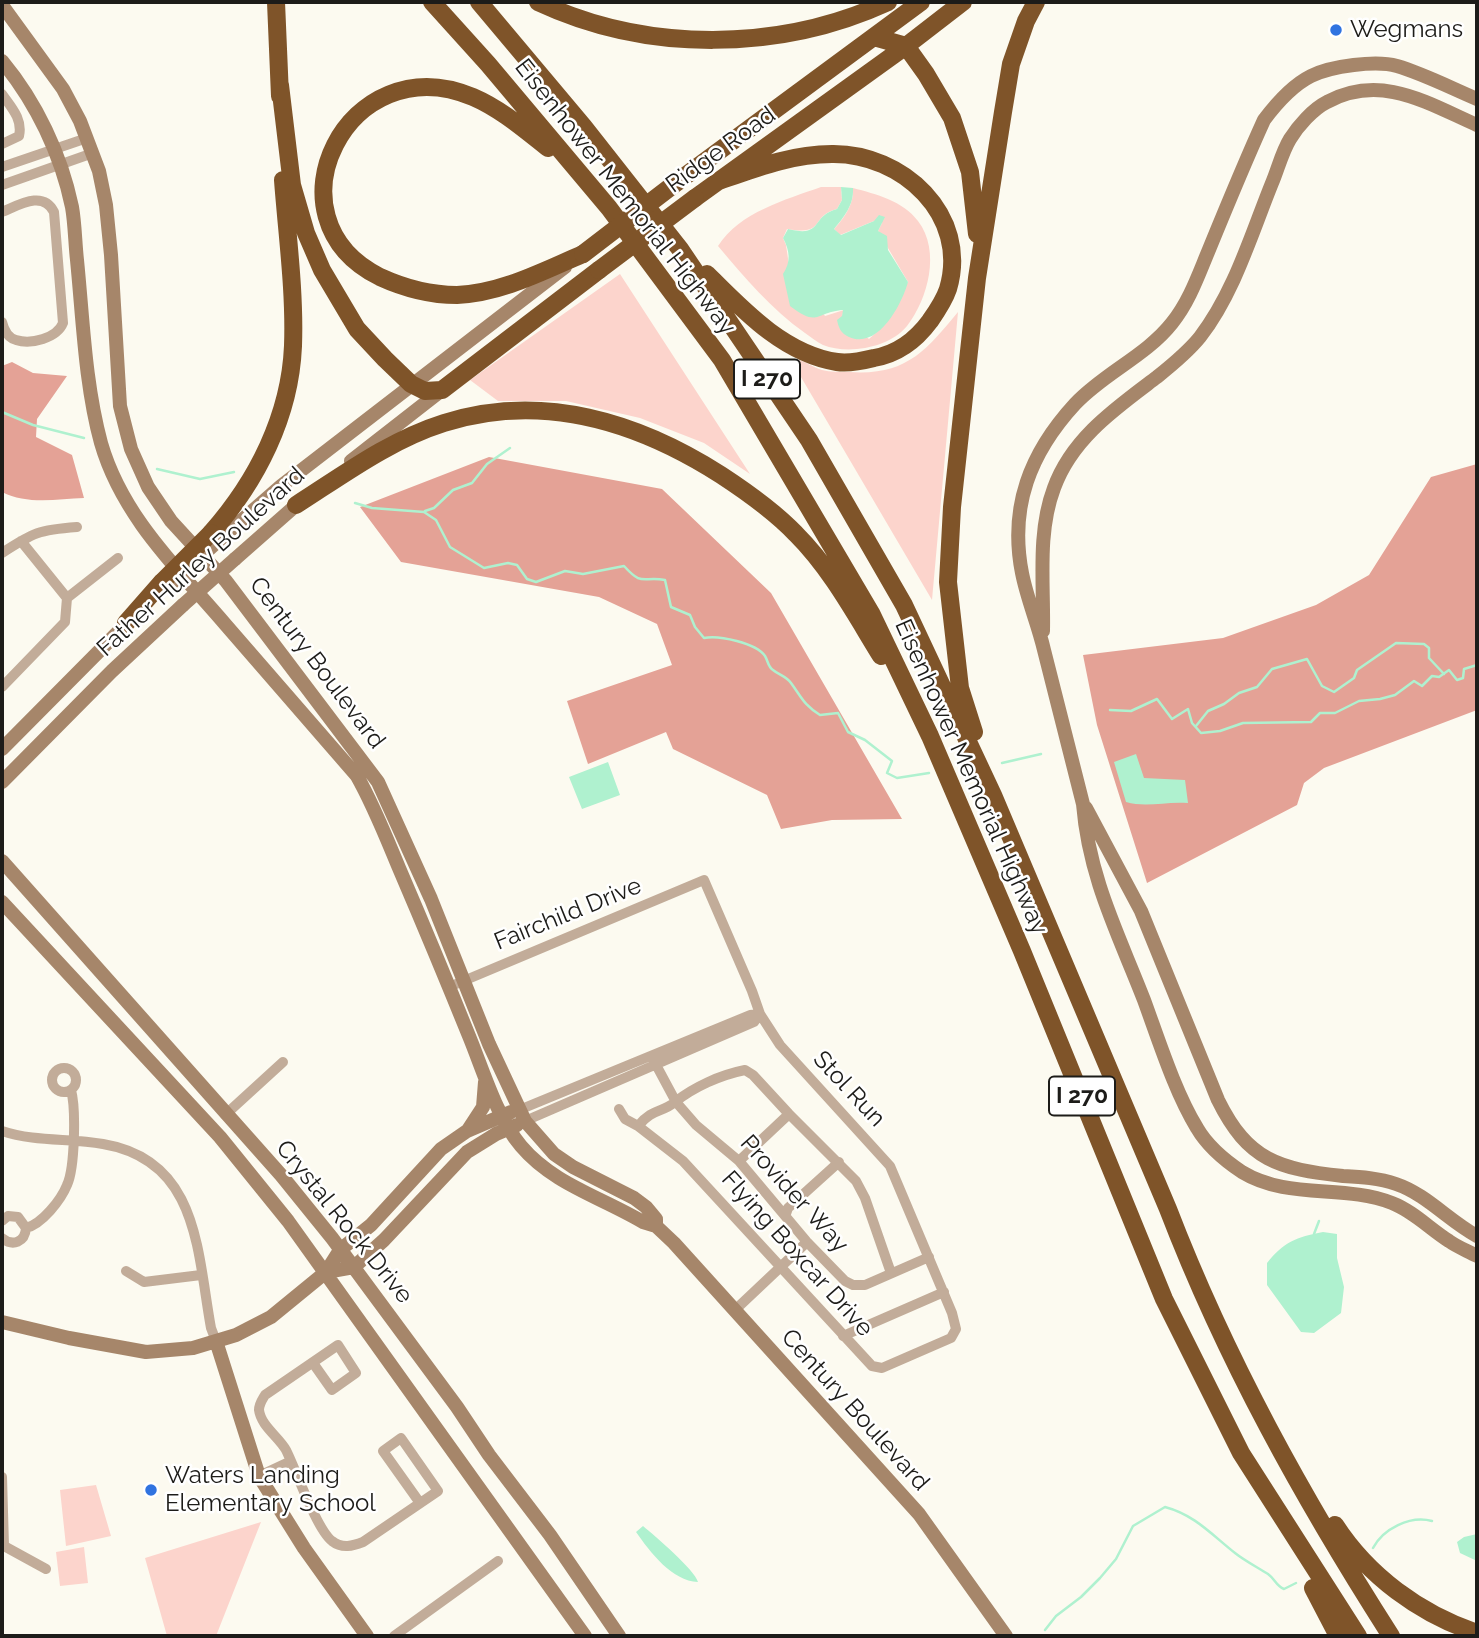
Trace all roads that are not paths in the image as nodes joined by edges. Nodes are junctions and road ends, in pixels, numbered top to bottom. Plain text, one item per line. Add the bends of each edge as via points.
1 (276, 2) edge
2 (432, 2) edge
3 (479, 2) edge
4 (538, 2) edge
5 (888, 2) edge
6 (921, 2) edge
7 (963, 2) edge
8 (1036, 2) edge
9 (2, 5) edge
10 (874, 37) junction
11 (906, 46) junction
12 (2, 61) edge
13 (280, 85) junction
14 (2, 94) edge
15 (1477, 99) edge
16 (1477, 125) edge
17 (87, 138) junction
18 (2, 144) edge
19 (54, 149) junction
20 (93, 153) junction
21 (60, 165) junction
22 (2, 167) edge
23 (719, 181) junction
24 (2, 186) edge
25 (609, 208) junction
26 (2, 212) edge
27 (680, 249) junction
28 (583, 254) junction
29 (977, 278) junction
30 (2, 322) edge
31 (411, 384) junction
32 (442, 390) junction
33 (296, 505) junction
34 (77, 527) dead end
35 (215, 537) junction
36 (21, 541) junction
37 (2, 553) edge
38 (118, 558) dead end
39 (67, 598) junction
40 (126, 623) joint
41 (1043, 646) junction
42 (2, 687) edge
43 (930, 736) junction
44 (2, 749) edge
45 (2, 782) edge
46 (993, 796) junction
47 (1083, 804) junction
48 (2, 861) edge
49 (704, 880) joint
50 (2, 902) edge
51 (463, 980) junction
52 (449, 987) junction
53 (760, 1014) junction
54 (654, 1061) junction
55 (283, 1062) dead end
56 (484, 1073) junction
57 (71, 1090) dead end
58 (676, 1102) junction
59 (619, 1109) dead end
60 (789, 1114) junction
61 (226, 1115) junction
62 (503, 1115) junction
63 (522, 1115) junction
64 (638, 1126) junction
65 (510, 1129) junction
66 (2, 1131) edge
67 (467, 1131) junction
68 (73, 1141) junction
69 (739, 1161) junction
70 (839, 1163) junction
71 (786, 1214) junction
72 (2, 1221) edge
73 (656, 1226) junction
74 (26, 1228) junction
75 (1477, 1236) edge
76 (2, 1238) edge
77 (807, 1242) junction
78 (340, 1250) junction
79 (1477, 1256) edge
80 (929, 1257) junction
81 (354, 1267) junction
82 (781, 1267) junction
83 (126, 1271) dead end
84 (326, 1272) junction
85 (891, 1273) junction
86 (201, 1275) junction
87 (1194, 1277) junction
88 (943, 1292) junction
89 (735, 1310) junction
90 (2, 1322) edge
91 (956, 1329) joint
92 (843, 1336) junction
93 (216, 1342) junction
94 (313, 1363) junction
95 (1241, 1453) junction
96 (291, 1461) junction
97 (259, 1476) junction
98 (2, 1477) edge
99 (420, 1503) junction
100 (498, 1561) dead end
101 (46, 1569) dead end
102 (1477, 1633) edge
103 (368, 1636) edge
104 (394, 1636) edge
105 (585, 1636) edge
106 (619, 1636) edge
107 (1006, 1636) edge
108 (1338, 1636) edge
109 (1358, 1636) edge
110 (1391, 1636) edge

1 - 13 highway
2 - 25 highway, Eisenhower Memorial Highway / I 270
3 - 27 highway, Eisenhower Memorial Highway / I 270
4 - 5 highway via 622,30 695,40 759,38 810,29
6 - 10 highway, Ridge Road
7 - 11 highway, Ridge Road
8 - 29 highway via 1011,64
9 - 17 street, Century Boulevard via 63,89
10 - 11 highway
10 - 28 highway, Ridge Road, bridge
11 - 23 highway, Ridge Road
11 - 29 highway via 952,118 970,172
12 - 19 street, Century Boulevard via 36,111
13 - 31 highway via 292,185 322,270 357,329
13 - 35 highway via 293,346 290,369 285,399 263,458
14 - 18 street via 21,128 19,136
15 - 41 street via 1394,65 1364,65 1310,76 1273,108 1173,322 1076,403 1042,446 1028,478 1017,537 1022,575
16 - 41 street via 1386,89 1344,93 1307,118 1290,139 1231,283 1199,338 1077,445 1054,488 1046,519 1042,573
17 - 19 street
17 - 20 street, Century Boulevard
19 - 21 street, Century Boulevard
19 - 22 street
20 - 21 street
20 - 51 street, Century Boulevard via 106,205 120,406 136,463 171,521 226,581 378,782
21 - 24 street
21 - 52 street, Century Boulevard via 72,208 94,407 116,481 157,546 357,776
23 - 27 highway via 794,157 834,154 867,158 895,169 937,208 950,239 951,269 940,307 925,327 896,351 859,362 837,362 776,336
23 - 32 highway, Ridge Road, bridge
25 - 28 highway via 550,149 512,120 474,97 450,90 429,87 380,98 347,123 328,160 323,201 330,226 342,247 359,263 393,283 419,291 471,293 509,286
25 - 43 highway, Eisenhower Memorial Highway / I 270 via 722,360 872,613
26 - 30 street via 34,200 43,200 54,212 63,323 45,339 18,341
27 - 46 highway, Eisenhower Memorial Highway / I 270 via 808,440 904,605
28 - 31 street, Ridge Road
29 - 46 highway via 948,582 960,688
31 - 32 highway via 425,391
31 - 35 street, Father Hurley Boulevard
32 - 33 street, Father Hurley Boulevard
33 - 43 highway via 391,445 446,422 538,410 646,434 733,483 796,534 841,591
33 - 45 street, Father Hurley Boulevard, bridge via 112,671
34 - 36 street via 32,533
35 - 40 highway, bridge
36 - 37 street
36 - 39 street
38 - 39 street
39 - 42 street via 65,622
40 - 44 street, Father Hurley Boulevard
41 - 47 street
43 - 95 highway, Eisenhower Memorial Highway / I 270 via 1164,1299
46 - 87 highway, Eisenhower Memorial Highway / I 270
47 - 75 street via 1141,911 1218,1100 1245,1141 1286,1168 1399,1185
47 - 79 street via 1102,899 1171,1070 1209,1146 1244,1173 1270,1185 1391,1203
48 - 61 street, Crystal Rock Drive
49 - 51 street, Fairchild Drive
49 - 53 street, Stol Run
50 - 84 street, Crystal Rock Drive via 220,1137
51 - 52 street, Fairchild Drive
51 - 63 street, Century Boulevard
52 - 56 street, Century Boulevard
53 - 54 street via 754,1022
53 - 80 street, Stol Run via 780,1045 890,1166
54 - 58 street, Provider Way
54 - 63 street
55 - 61 street
56 - 62 street, Century Boulevard
56 - 67 street via 483,1107
57 - 68 street
58 - 60 street via 688,1091 745,1070
58 - 64 street via 652,1112
58 - 69 street, Provider Way
59 - 64 street, Flying Boxcar Drive
60 - 69 street
60 - 70 street
61 - 78 street, Crystal Rock Drive
62 - 63 street
62 - 65 street, Century Boulevard
62 - 67 street
63 - 65 street
63 - 73 street, Century Boulevard via 554,1154 634,1198 656,1219
64 - 82 street, Flying Boxcar Drive via 683,1161
65 - 73 street, Century Boulevard via 542,1167 566,1184
65 - 81 street via 467,1152
66 - 68 street
67 - 78 street via 441,1149 371,1225
68 - 74 street via 69,1182 60,1198
68 - 86 street via 126,1150 166,1176 190,1215
69 - 71 street, Provider Way
70 - 71 street
70 - 85 street via 865,1198
71 - 77 street, Provider Way
72 - 74 street via 18,1217
73 - 89 street, Century Boulevard
74 - 76 street via 18,1242
77 - 82 street
77 - 85 street, Provider Way via 853,1285
78 - 81 street, Crystal Rock Drive
78 - 84 street
80 - 85 street, Provider Way
80 - 88 street, Stol Run
81 - 84 street
81 - 106 street, Crystal Rock Drive
82 - 89 street
82 - 92 street, Flying Boxcar Drive
83 - 86 street via 144,1282
84 - 93 street via 271,1317
84 - 105 street, Crystal Rock Drive
86 - 93 street
87 - 102 highway via 1323,1508 1354,1552 1412,1602
87 - 110 highway, Eisenhower Memorial Highway / I 270 via 1272,1437
88 - 91 street, Stol Run
88 - 92 street
89 - 107 street, Century Boulevard via 919,1514
90 - 93 street via 146,1352
91 - 92 street, Flying Boxcar Drive via 951,1338 882,1368 872,1366
93 - 97 street
94 - 94 street via 332,1390 356,1373 338,1345
94 - 96 street via 260,1403 264,1422
95 - 108 highway
95 - 109 highway, Eisenhower Memorial Highway / I 270
96 - 97 street
96 - 99 street via 325,1534 337,1544 363,1542
97 - 103 street via 284,1519
98 - 101 street via 4,1546
99 - 99 street via 438,1490 401,1438 383,1451
100 - 104 street

